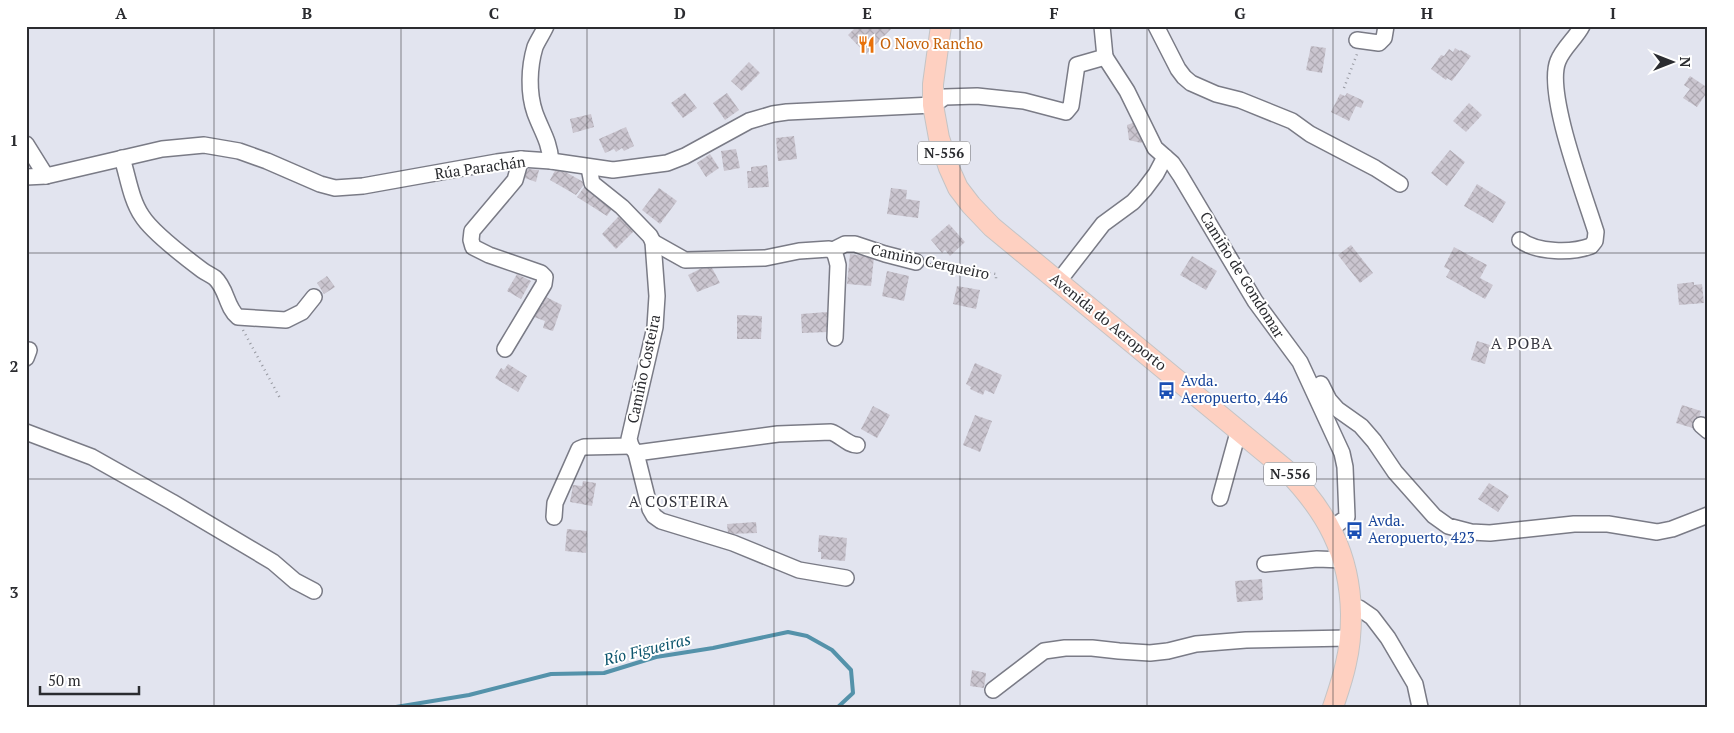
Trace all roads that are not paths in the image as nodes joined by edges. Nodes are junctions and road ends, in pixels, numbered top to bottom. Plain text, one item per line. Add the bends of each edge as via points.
1 (546, 26) edge
2 (941, 26) edge
3 (1102, 26) edge
4 (1156, 26) edge
5 (1386, 26) edge
6 (1582, 26) edge
7 (1360, 41) road end
8 (1105, 57) junction
9 (933, 105) junction
10 (26, 144) edge
11 (1165, 157) junction
12 (122, 158) junction
13 (521, 159) junction
14 (550, 161) junction
15 (589, 168) junction
16 (46, 176) junction
17 (26, 177) edge
18 (1400, 184) dead end
19 (1520, 240) dead end
20 (653, 242) junction
21 (833, 250) junction
22 (916, 262) road end
23 (1058, 282) junction
24 (314, 297) dead end
25 (835, 338) dead end
26 (1285, 343) junction
27 (505, 350) dead end
28 (1239, 430) junction
29 (26, 432) edge
30 (856, 445) dead end
31 (634, 449) junction
32 (1220, 498) dead end
33 (1708, 515) edge
34 (554, 517) dead end
35 (1331, 529) junction
36 (1343, 560) junction
37 (1265, 564) dead end
38 (846, 578) dead end
39 (314, 592) dead end
40 (1350, 608) junction
41 (1349, 638) junction
42 (993, 690) dead end
43 (1333, 707) edge
44 (1420, 707) edge

1 - 14 street via 536,47 530,74 534,112 550,147
2 - 9 main road, Avenida do Aeroporto / N-556
3 - 8 street, Camiño de Gondomar
4 - 18 street via 1178,69 1191,83 1292,121
5 - 7 street via 1384,38 1379,43
6 - 19 street via 1560,56 1555,78 1557,102 1596,232 1595,241 1591,246 1574,250 1538,249
8 - 9 street via 1077,65 1072,106 1066,112 1024,101 978,96 945,97
8 - 11 street, Camiño de Gondomar via 1127,91 1152,144
9 - 15 street, Rúa Parachán via 773,114 749,121 667,163 613,170
9 - 23 main road, Avenida do Aeroporto / N-556 via 949,168 964,197 992,226
10 - 16 street
11 - 23 street via 1144,190 1103,224
11 - 26 street, Camiño de Gondomar via 1180,175 1255,301
12 - 13 street, Rúa Parachán via 162,149 204,145 239,151 336,188
12 - 16 street, Rúa Parachán
12 - 24 street via 142,216 154,230 216,279 232,312 238,317 286,320 302,312
13 - 14 street, Rúa Parachán
13 - 27 street via 515,180 472,231 471,240 473,246 489,255 545,277
14 - 15 street, Rúa Parachán
15 - 20 street via 592,183 622,207
16 - 17 street, Rúa Parachán
20 - 21 street, Camiño Cerqueiro via 685,260 764,258 799,251
20 - 31 street, Camiño Costeira via 657,296 655,327 629,439
21 - 22 street, Camiño Cerqueiro via 845,244 855,244
21 - 25 street via 838,265
23 - 28 main road, Avenida do Aeroporto / N-556
26 - 33 street via 1300,346 1311,361 1329,400 1361,426 1395,472 1434,516 1448,526 1490,533 1574,524 1608,524 1657,532
26 - 35 street, Camiño de Gondomar via 1300,362 1342,453 1346,517
28 - 32 street
28 - 35 main road, Avenida do Aeroporto / N-556 via 1300,484
29 - 39 street via 92,457 273,562
30 - 31 street via 831,432 778,434
31 - 34 street via 584,446 579,449 555,503
31 - 38 street, Camiño Costeira via 650,509 661,521 733,543 799,570
35 - 36 main road, Avenida do Aeroporto / N-556
36 - 37 street
36 - 40 main road, Avenida do Aeroporto / N-556
40 - 41 main road, Avenida do Aeroporto / N-556
40 - 44 street via 1359,608 1372,617 1388,638 1415,684
41 - 42 street via 1246,640 1196,644 1150,653 1092,648 1044,651
41 - 43 main road, Avenida do Aeroporto / N-556 via 1347,661

